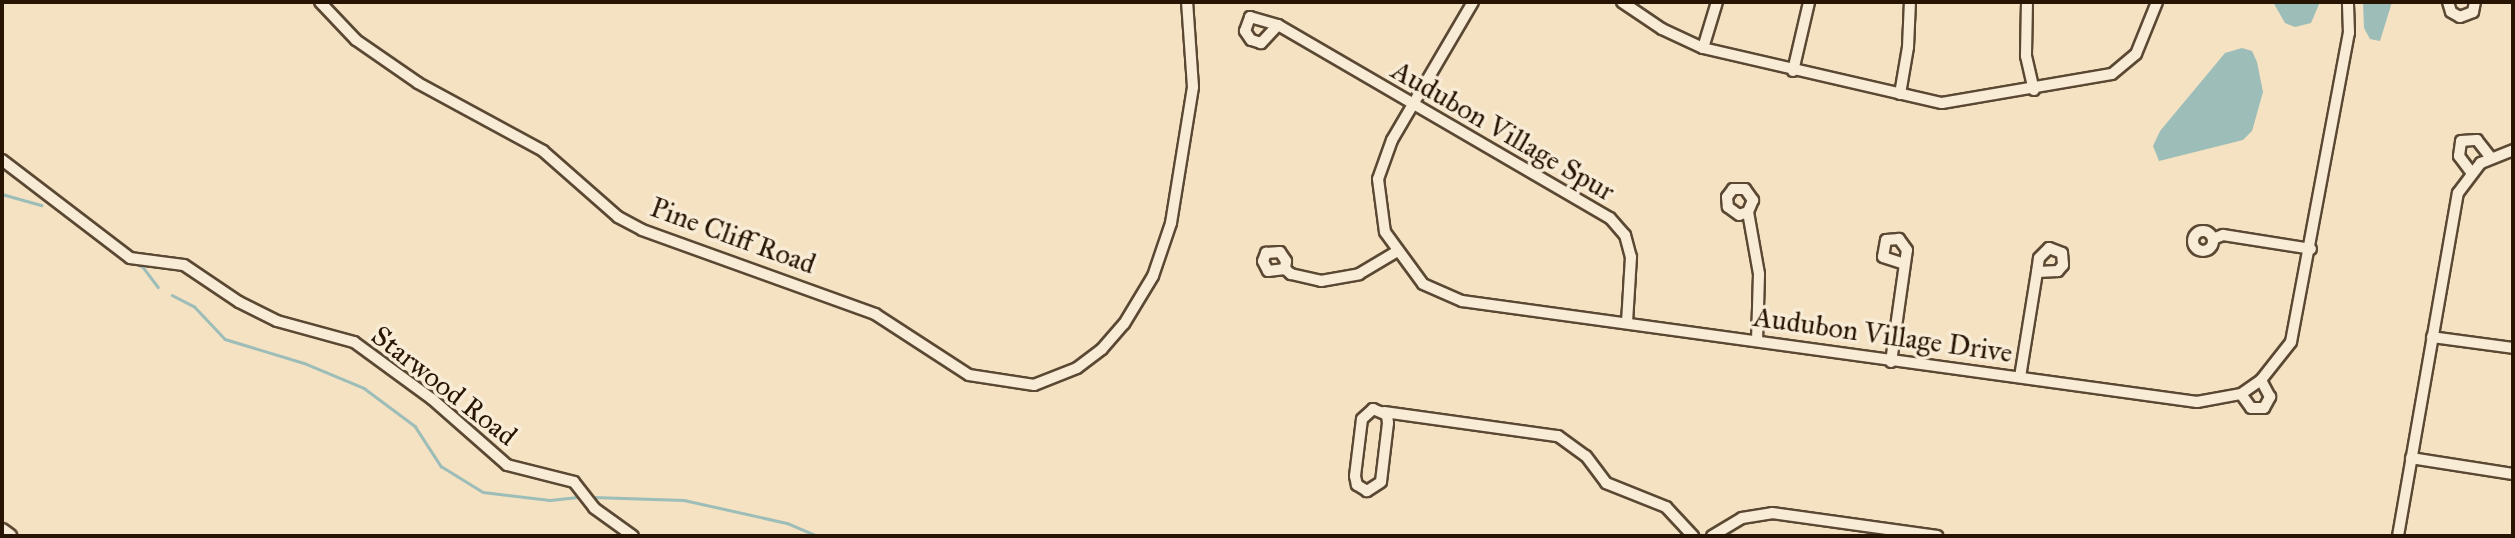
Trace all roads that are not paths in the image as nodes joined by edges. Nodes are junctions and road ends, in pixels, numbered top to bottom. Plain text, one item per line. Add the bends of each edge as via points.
1 (320, 2) edge
2 (1187, 2) edge
3 (1472, 2) edge
4 (1622, 2) edge
5 (1717, 2) edge
6 (1809, 2) edge
7 (1910, 2) edge
8 (2027, 2) edge
9 (2157, 2) edge
10 (2348, 2) edge
11 (2448, 2) edge
12 (2475, 2) edge
13 (1278, 26) dead end
14 (1703, 48) junction
15 (1793, 71) junction
16 (2034, 90) junction
17 (1900, 94) junction
18 (1412, 105) junction
19 (2513, 150) edge
20 (2491, 158) junction
21 (2, 160) edge
22 (2470, 172) junction
23 (1748, 212) dead end
24 (2213, 239) dead end
25 (2311, 249) junction
26 (1396, 252) junction
27 (1904, 264) junction
28 (1284, 269) dead end
29 (2037, 272) junction
30 (1627, 323) junction
31 (2432, 337) junction
32 (1757, 341) junction
33 (2513, 348) edge
34 (1891, 362) junction
35 (2020, 377) junction
36 (2261, 380) junction
37 (2241, 394) junction
38 (1384, 412) junction
39 (2412, 458) junction
40 (2513, 474) edge
41 (2, 531) edge
42 (9, 536) edge
43 (633, 536) edge
44 (1693, 536) edge
45 (1713, 536) edge
46 (1937, 536) edge
47 (2398, 536) edge

1 - 2 street, Pine Cliff Road via 356,40 418,83 543,151 618,217 875,314 970,375 1034,385 1058,378 1102,349 1144,295 1171,223 1193,87
3 - 18 street, Audubon Village Drive
4 - 14 street via 1662,29
5 - 14 street
6 - 15 street
7 - 17 street
8 - 16 street via 2026,56
9 - 16 street via 2141,45 2127,65 2102,78
10 - 25 street, Audubon Village Drive via 2349,33
11 - 12 street via 2459,17 2473,12
13 - 18 street, Audubon Village Spur
14 - 15 street
15 - 17 street
16 - 17 street via 1942,103
18 - 26 street, Audubon Village Drive via 1382,161 1378,179 1380,215
18 - 30 street, Audubon Village Spur via 1618,225 1631,257
19 - 20 street
20 - 22 street
20 - 22 street via 2477,140 2461,141 2459,156
21 - 43 street, Starwood Road via 130,258 184,265 277,321 354,342 442,407 507,465 574,482 594,508
22 - 31 street via 2454,205
23 - 32 street via 1759,274
24 - 25 street via 2223,235
25 - 36 street, Audubon Village Drive via 2291,342
26 - 28 street via 1359,274 1335,281 1296,276
26 - 30 street, Audubon Village Drive via 1423,284 1462,301
27 - 27 street via 1907,250 1895,238 1881,248 1889,262
27 - 34 street
29 - 29 street via 2039,258 2053,248 2062,253 2064,261 2058,271
29 - 35 street
30 - 32 street, Audubon Village Drive
31 - 33 street
31 - 39 street
32 - 34 street, Audubon Village Drive
34 - 35 street, Audubon Village Drive
35 - 37 street, Audubon Village Drive via 2197,402
36 - 37 street, Audubon Village Drive
36 - 37 street via 2270,397 2264,408 2251,408
38 - 38 street via 1373,409 1362,419 1355,480 1363,491 1376,489 1381,482 1388,424
38 - 44 street via 1558,436 1586,456 1606,483 1666,507
39 - 40 street
39 - 47 street
41 - 42 street
45 - 46 street via 1742,518 1772,513

